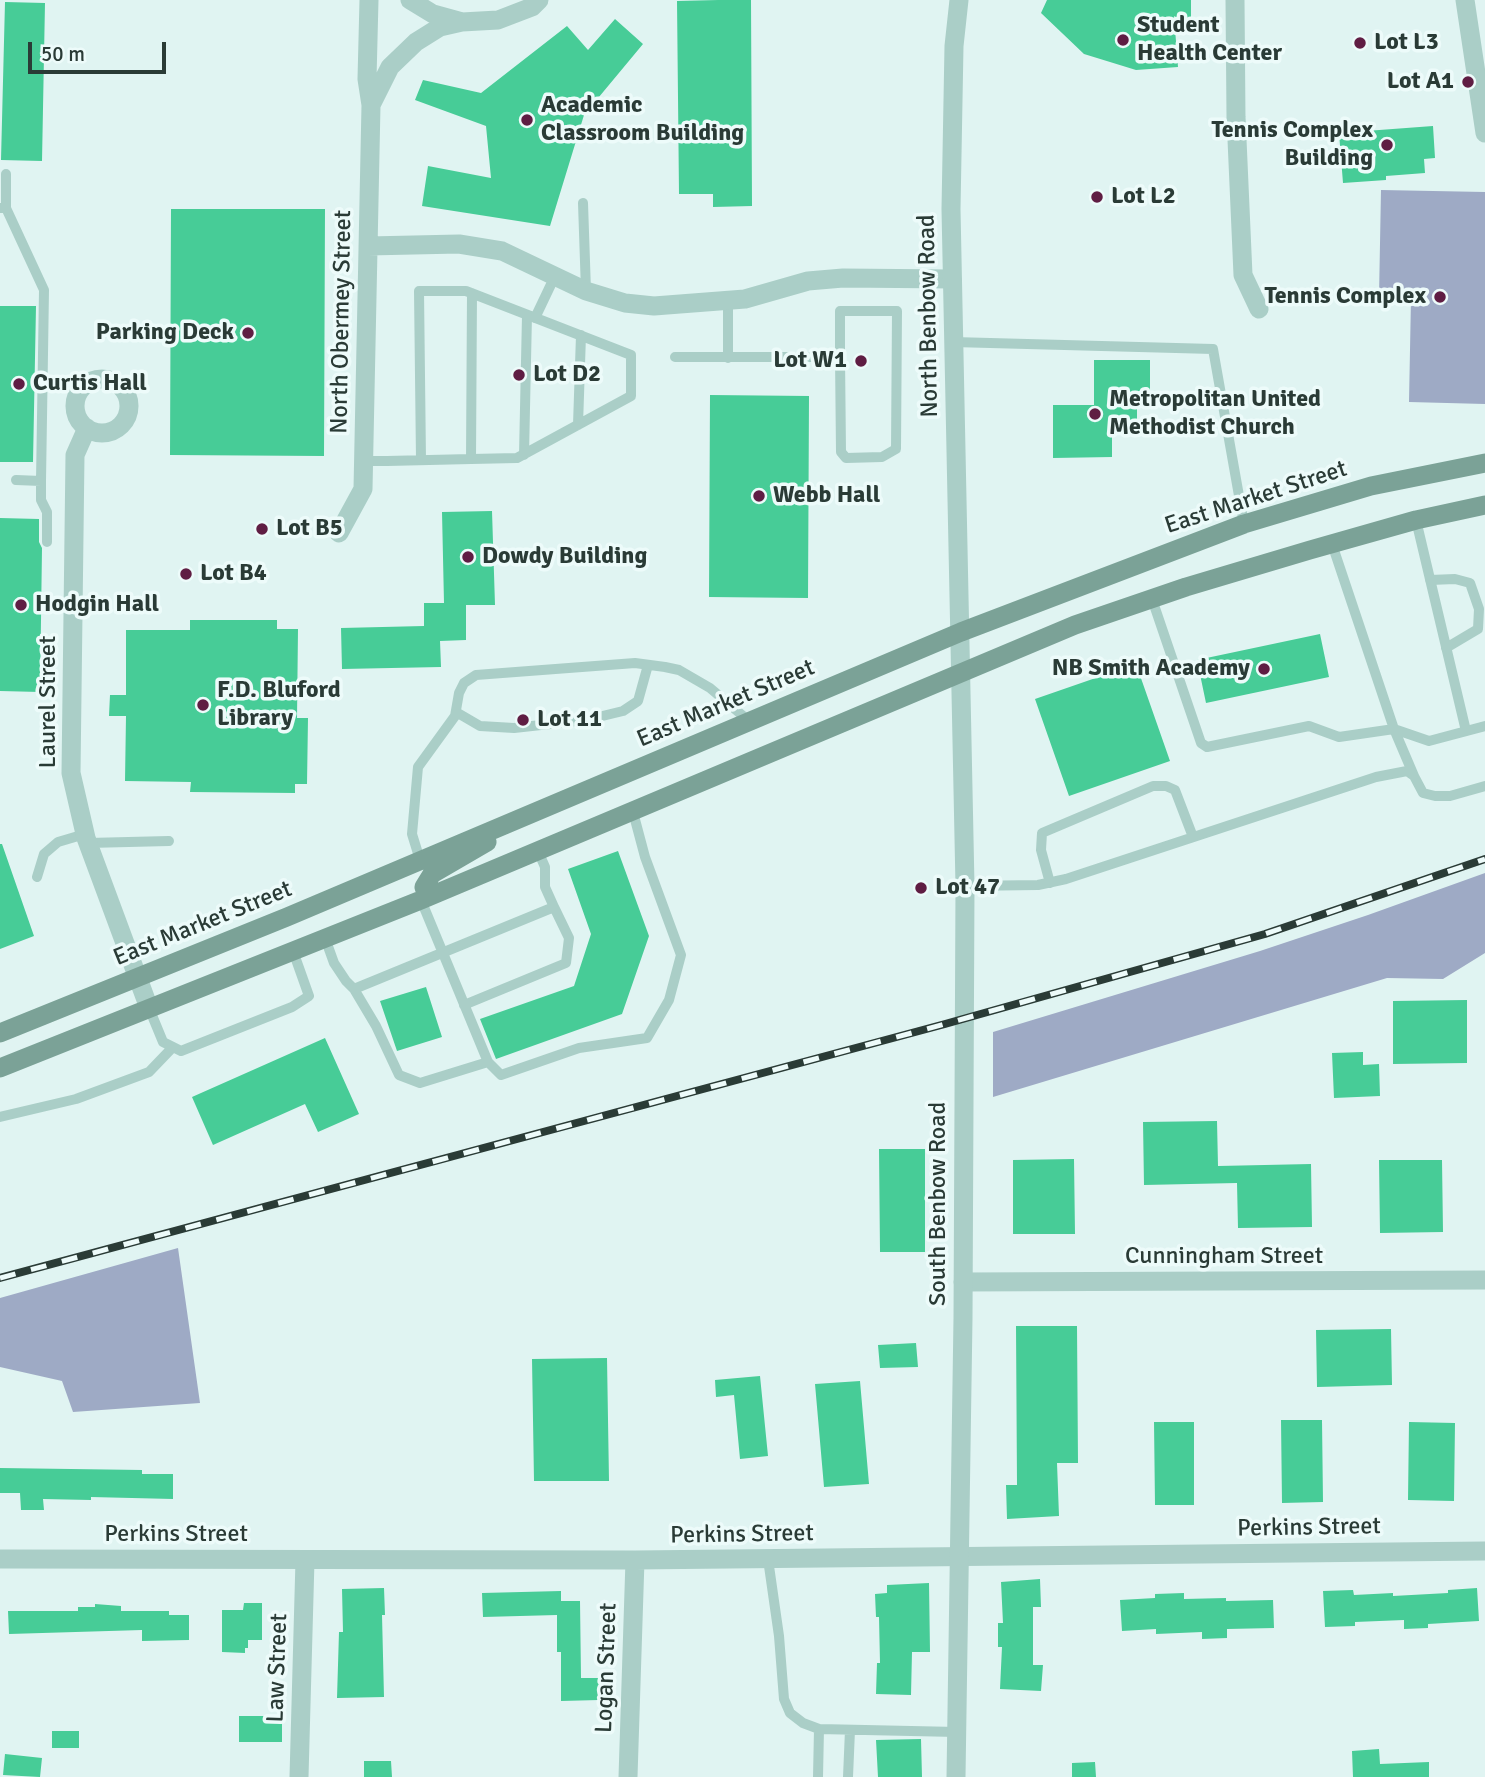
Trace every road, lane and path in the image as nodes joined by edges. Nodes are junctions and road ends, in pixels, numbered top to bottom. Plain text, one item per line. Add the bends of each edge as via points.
1 (369, 0) edge
2 (410, 0) edge
3 (539, 0) edge
4 (959, 0) edge
5 (1235, 0) edge
6 (1465, 0) edge
7 (462, 22) junction
8 (371, 104) junction
9 (1485, 133) edge
10 (6, 174) dead end
11 (583, 203) dead end
12 (3, 208) edge
13 (368, 246) junction
14 (555, 276) junction
15 (952, 279) junction
16 (586, 291) junction
17 (472, 293) junction
18 (728, 301) junction
19 (1259, 309) dead end
20 (531, 316) junction
21 (581, 335) junction
22 (953, 342) junction
23 (675, 357) dead end
24 (840, 357) junction
25 (728, 358) junction
26 (578, 425) junction
27 (87, 428) dead end
28 (524, 455) junction
29 (471, 459) junction
30 (421, 460) junction
31 (364, 461) junction
32 (1485, 463) edge
33 (16, 480) dead end
34 (41, 481) junction
35 (1485, 505) edge
36 (1416, 520) junction
37 (1244, 524) junction
38 (339, 533) dead end
39 (47, 542) dead end
40 (1332, 544) junction
41 (1430, 580) junction
42 (1152, 599) junction
43 (961, 632) junction
44 (1446, 648) junction
45 (648, 664) junction
46 (962, 672) junction
47 (456, 712) junction
48 (749, 721) junction
49 (1485, 726) edge
50 (1394, 729) junction
51 (1466, 731) junction
52 (1414, 776) junction
53 (1485, 786) edge
54 (551, 804) junction
55 (633, 812) junction
56 (1193, 837) junction
57 (87, 839) junction
58 (169, 841) dead end
59 (538, 851) junction
60 (421, 860) junction
61 (37, 877) dead end
62 (1050, 883) junction
63 (965, 886) junction
64 (424, 899) junction
65 (554, 907) junction
66 (325, 938) junction
67 (293, 951) junction
68 (443, 952) junction
69 (139, 977) junction
70 (354, 989) junction
71 (464, 1005) junction
72 (149, 1008) junction
73 (0, 1033) edge
74 (173, 1047) junction
75 (488, 1062) junction
76 (0, 1068) edge
77 (0, 1117) edge
78 (1485, 1280) edge
79 (963, 1282) junction
80 (1485, 1551) edge
81 (960, 1557) junction
82 (0, 1559) edge
83 (768, 1559) junction
84 (305, 1560) junction
85 (635, 1560) junction
86 (819, 1729) junction
87 (849, 1730) junction
88 (957, 1732) junction
89 (299, 1777) edge
90 (628, 1777) edge
91 (818, 1777) edge
92 (848, 1777) edge
93 (956, 1777) edge

1 - 8 street, North Obermey Street via 367,79
2 - 7 street via 433,14
3 - 7 street via 498,20
4 - 15 street, North Benbow Road via 954,46
5 - 19 street via 1243,275
6 - 9 street
7 - 8 street, North Obermey Street via 440,27 416,41 390,67
8 - 13 street, North Obermey Street
10 - 12 lane
11 - 16 lane
12 - 34 lane via 44,290
13 - 14 street via 459,244 502,251
13 - 31 street, North Obermey Street
14 - 16 street
14 - 20 lane
15 - 18 street via 808,281
15 - 22 street, North Benbow Road
16 - 18 street via 654,306
17 - 20 lane
17 - 29 lane
17 - 30 lane via 419,291
18 - 25 lane
20 - 21 lane
20 - 28 lane
21 - 26 lane
21 - 26 lane via 631,355 631,396
22 - 37 lane via 1213,349
22 - 43 street, North Benbow Road
23 - 25 lane
24 - 24 lane via 840,311 897,312 896,449 882,457 846,458 841,452
24 - 25 lane
26 - 28 lane
27 - 57 street, Laurel Street via 75,455 71,773
28 - 29 lane
29 - 30 lane
30 - 31 lane
31 - 38 street, North Obermey Street via 363,489
32 - 37 main road, East Market Street via 1371,486
33 - 34 lane
34 - 39 lane
35 - 36 main road
36 - 40 main road
36 - 41 lane
37 - 43 main road, East Market Street
40 - 42 main road
40 - 50 lane
41 - 44 lane
41 - 44 lane via 1471,583 1479,609 1478,629
42 - 46 main road
42 - 50 lane via 1201,743 1207,747 1309,726 1339,737
43 - 46 street, South Benbow Road
43 - 48 main road, East Market Street
44 - 51 lane
45 - 47 lane via 475,676 464,683
45 - 47 lane via 638,701 622,711 586,720 514,728 480,726
45 - 48 lane via 679,670 710,688
46 - 55 main road
46 - 63 street, South Benbow Road
47 - 60 lane via 418,767 412,834
48 - 54 main road, East Market Street
49 - 51 lane
50 - 51 lane via 1429,741
50 - 52 lane
52 - 53 lane via 1423,793 1435,796
52 - 56 lane via 1407,771 1376,777
54 - 60 main road, East Market Street
54 - 64 main road via 432,874 424,887
55 - 59 main road
55 - 75 lane via 681,956 669,1000 647,1038 579,1048 501,1075
56 - 62 lane
56 - 62 lane via 1175,790 1153,786 1042,834 1041,850
57 - 58 lane
57 - 61 lane via 58,842 44,854
57 - 69 street, Laurel Street
59 - 64 main road
59 - 65 lane
60 - 69 main road, East Market Street
62 - 63 lane
63 - 79 street, South Benbow Road
64 - 66 main road
64 - 68 lane
65 - 68 lane
65 - 71 lane via 569,938 566,963
66 - 67 main road
66 - 70 lane via 334,963
67 - 72 main road
67 - 74 lane via 309,996 181,1051
68 - 70 lane
68 - 71 lane
69 - 72 street, Laurel Street
69 - 73 main road, East Market Street
70 - 75 lane via 399,1076 420,1083
71 - 75 lane
72 - 74 lane via 163,1042
72 - 76 main road
74 - 77 lane via 149,1072 76,1099
78 - 79 street, Cunningham Street
79 - 81 street, South Benbow Road
80 - 81 street, Perkins Street
81 - 83 street, Perkins Street
81 - 88 street, South Benbow Road
82 - 84 street, Perkins Street
83 - 85 street, Perkins Street
83 - 86 lane via 784,1699 790,1713
84 - 85 street, Perkins Street
84 - 89 street, Law Street
85 - 90 street, Logan Street
86 - 87 lane
86 - 91 lane
87 - 88 lane
87 - 92 lane
88 - 93 street, South Benbow Road

